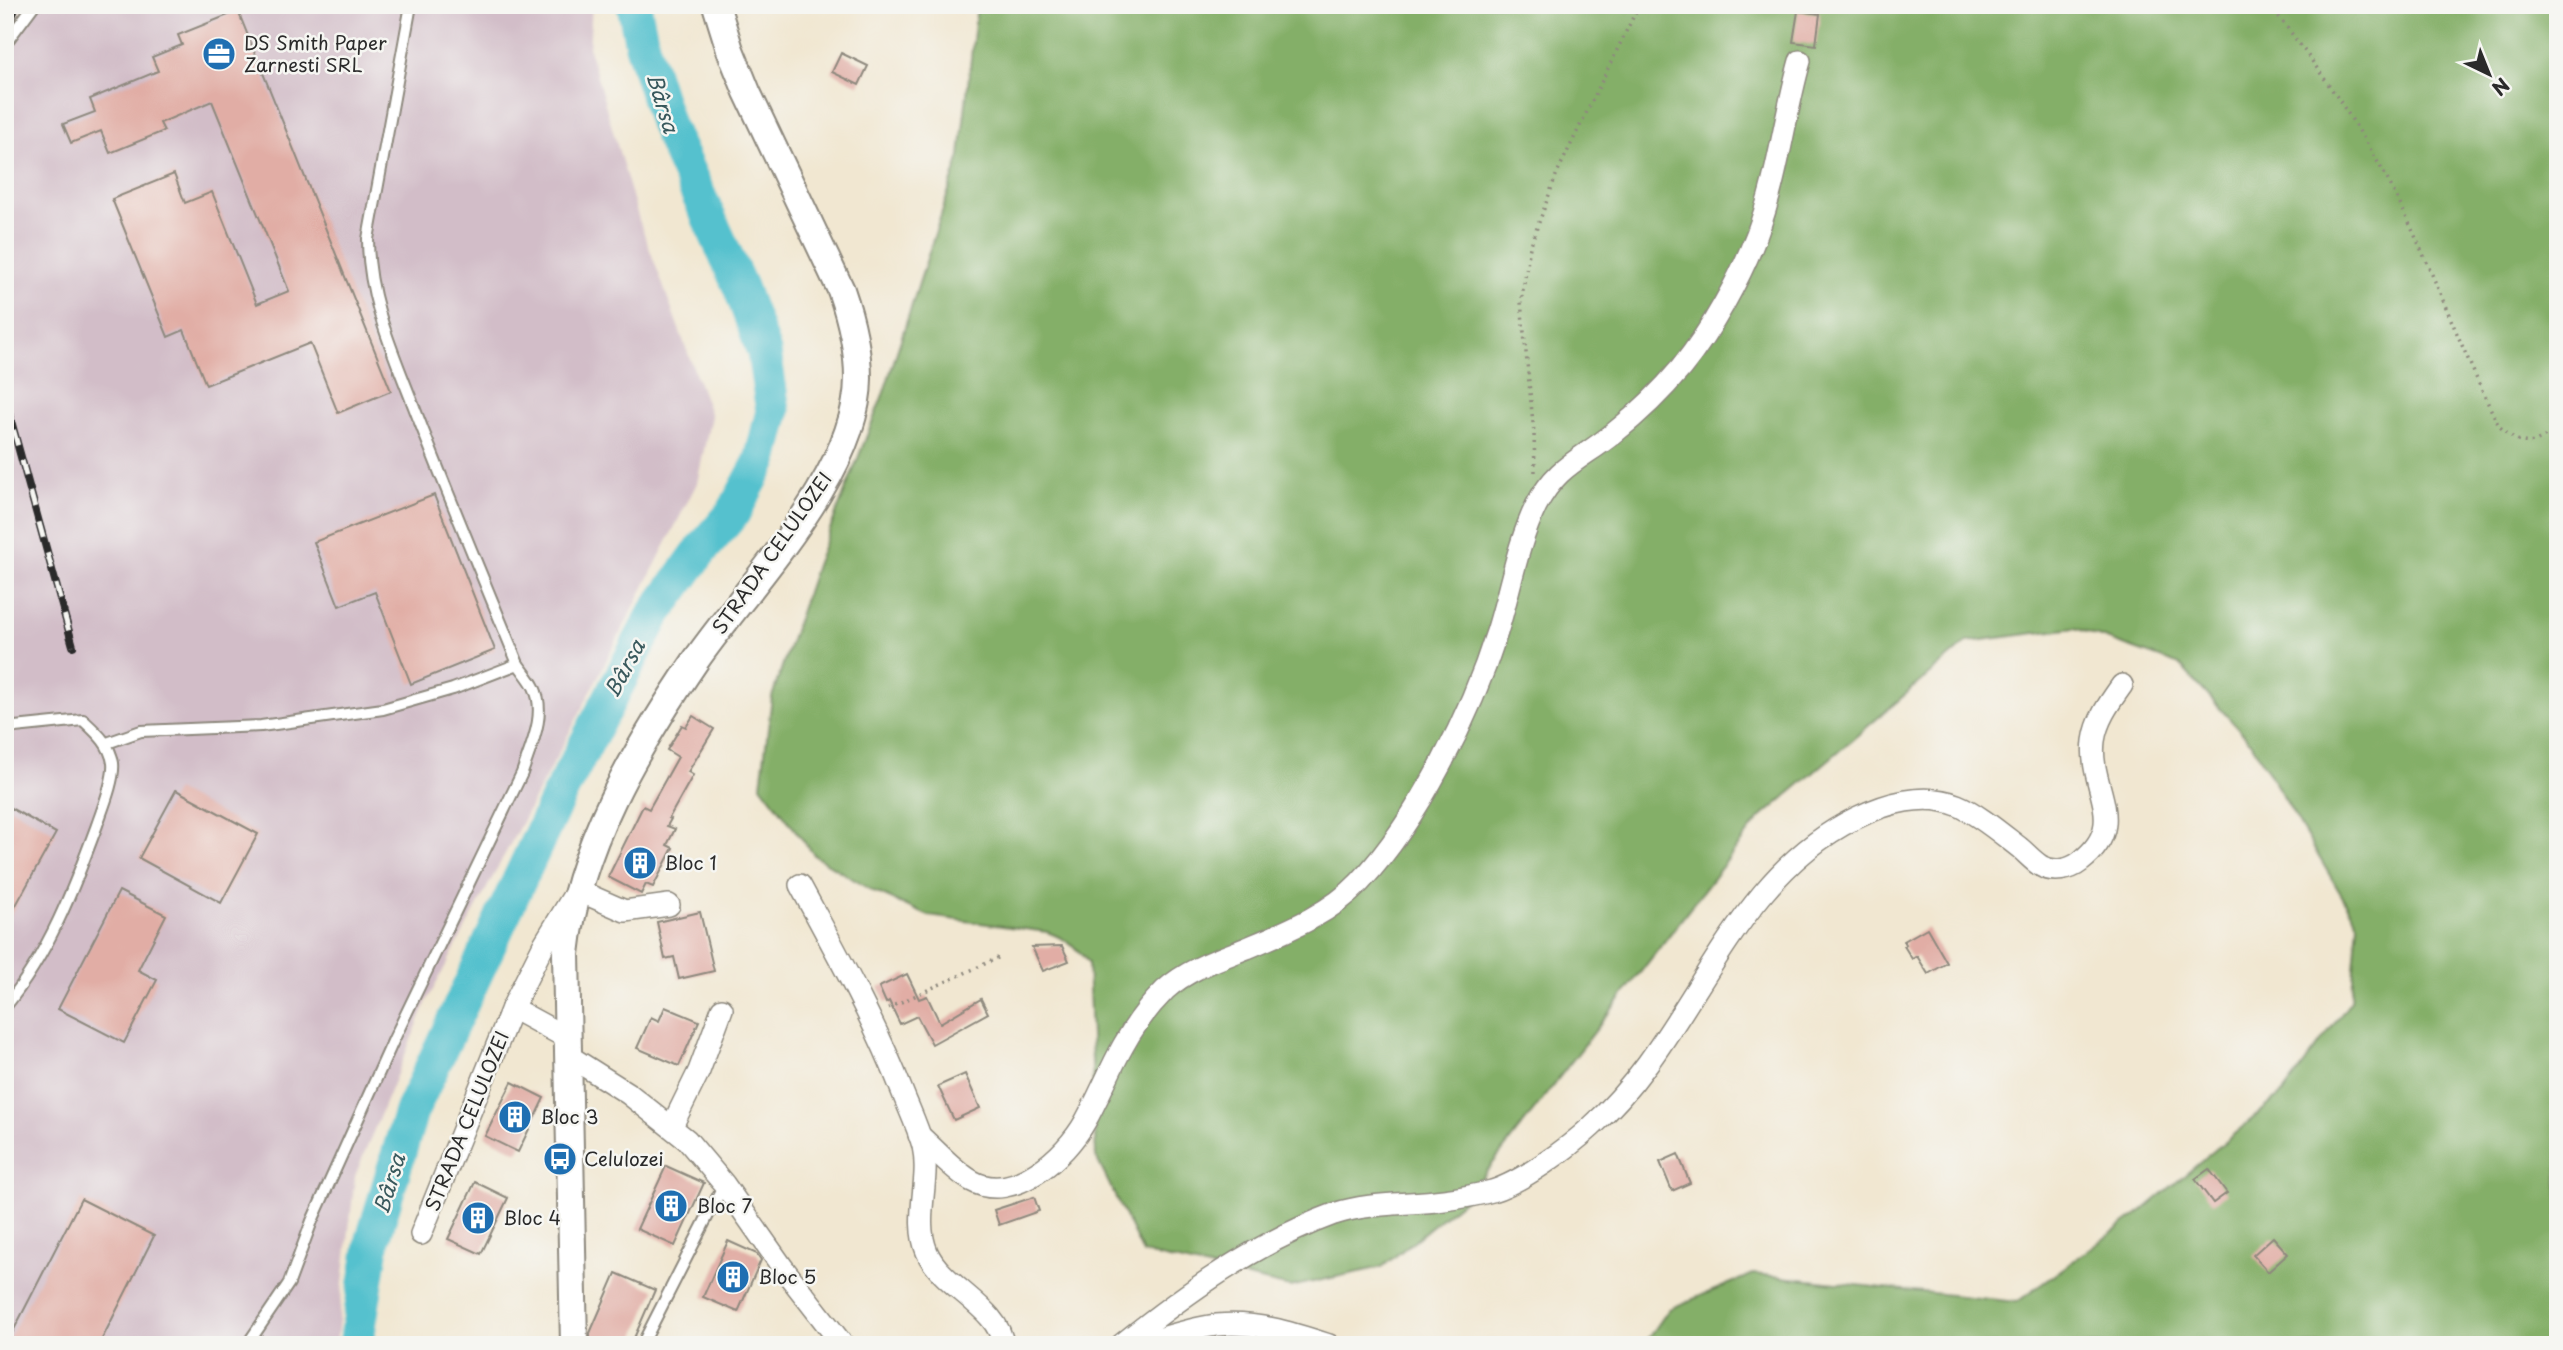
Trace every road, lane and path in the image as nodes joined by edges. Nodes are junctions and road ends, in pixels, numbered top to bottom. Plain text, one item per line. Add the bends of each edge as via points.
1 (34, 5) edge
2 (411, 5) edge
3 (716, 5) edge
4 (1639, 5) edge
5 (2270, 5) edge
6 (5, 44) edge
7 (1800, 61) dead end
8 (2558, 423) edge
9 (1536, 506) junction
10 (517, 664) junction
11 (2122, 685) dead end
12 (5, 728) edge
13 (107, 743) junction
14 (800, 885) dead end
15 (577, 890) junction
16 (669, 905) dead end
17 (1000, 957) dead end
18 (5, 1007) edge
19 (512, 1008) junction
20 (722, 1009) dead end
21 (870, 1017) junction
22 (569, 1048) junction
23 (672, 1126) junction
24 (919, 1135) junction
25 (723, 1184) junction
26 (421, 1234) dead end
27 (247, 1345) edge
28 (574, 1345) edge
29 (642, 1345) edge
30 (843, 1345) edge
31 (1003, 1345) edge
32 (1121, 1345) edge
33 (1138, 1345) edge
34 (1329, 1345) edge

1 - 6 lane
2 - 10 lane via 368,239 368,269 376,308
3 - 15 street, STRADA CELULOZEI via 747,92 841,290 851,317 858,381 842,449 822,487 696,660 648,736 613,800
4 - 9 path via 1557,173 1530,247 1521,302
5 - 8 path via 2360,132 2401,206 2499,426 2513,440 2537,443
7 - 9 street via 1757,234 1722,308 1682,367 1651,401 1611,436 1559,471
9 - 24 street via 1469,708 1388,851 1356,887 1311,919 1202,965 1168,987 1126,1041 1084,1125 1058,1156 1032,1177 993,1188 972,1181
10 - 13 lane via 383,709 261,726 141,731
10 - 27 lane via 534,686 540,706 522,773 388,1051 289,1283
11 - 32 street via 2104,710 2094,741 2098,783 2107,811 2105,832 2095,850 2076,865 2058,871 2042,867 1958,805 1929,799 1888,805 1854,818 1778,876 1738,923 1629,1087 1564,1150 1494,1190 1443,1200 1383,1203 1337,1213 1287,1234 1198,1286
12 - 13 lane via 83,720
13 - 18 lane via 114,765 69,901 32,971
14 - 21 street
15 - 16 street via 625,911
15 - 19 street, STRADA CELULOZEI
15 - 22 street, STRADA CELULOZEI via 566,954
17 - 21 path
19 - 22 street, STRADA CELULOZEI
19 - 26 street, STRADA CELULOZEI
20 - 23 street
21 - 24 street
22 - 23 street, STRADA CELULOZEI
22 - 28 street, STRADA CELULOZEI
23 - 25 street, STRADA CELULOZEI
24 - 31 street via 926,1250 946,1278 985,1312 1002,1334
25 - 29 lane
25 - 30 street, STRADA CELULOZEI
33 - 34 street via 1215,1325 1243,1324 1283,1330

